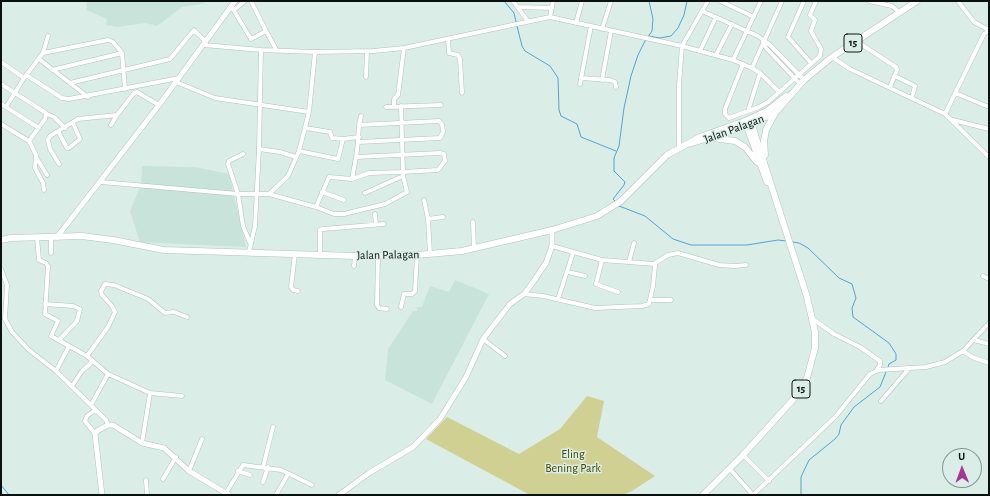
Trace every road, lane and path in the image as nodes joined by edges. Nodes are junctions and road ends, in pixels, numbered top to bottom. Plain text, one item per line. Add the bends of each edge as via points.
1 (235, 1) edge
2 (245, 1) edge
3 (251, 1) edge
4 (513, 1) edge
5 (553, 1) edge
6 (582, 1) edge
7 (611, 1) edge
8 (708, 1) edge
9 (720, 1) edge
10 (760, 1) edge
11 (782, 1) edge
12 (804, 1) edge
13 (816, 1) edge
14 (869, 1) edge
15 (917, 1) edge
16 (958, 1) edge
17 (518, 7) junction
18 (233, 8) junction
19 (552, 8) junction
20 (702, 11) junction
21 (900, 13) junction
22 (716, 17) junction
23 (754, 17) junction
24 (550, 18) junction
25 (528, 21) junction
26 (576, 23) junction
27 (732, 24) junction
28 (590, 26) junction
29 (602, 29) junction
30 (989, 30) edge
31 (266, 31) junction
32 (611, 31) junction
33 (747, 31) junction
34 (48, 36) dead end
35 (448, 39) junction
36 (763, 41) junction
37 (856, 41) junction
38 (205, 43) junction
39 (682, 46) junction
40 (404, 48) junction
41 (261, 50) junction
42 (277, 51) junction
43 (367, 51) junction
44 (700, 51) junction
45 (315, 52) junction
46 (43, 53) junction
47 (122, 53) junction
48 (716, 55) junction
49 (832, 57) junction
50 (39, 59) junction
51 (733, 60) junction
52 (1, 62) edge
53 (811, 63) junction
54 (743, 64) junction
55 (752, 68) junction
56 (52, 70) junction
57 (124, 72) junction
58 (760, 73) junction
59 (798, 74) junction
60 (895, 76) junction
61 (25, 77) junction
62 (366, 77) dead end
63 (179, 78) junction
64 (581, 78) junction
65 (794, 78) junction
66 (602, 80) junction
67 (176, 82) junction
68 (802, 82) junction
69 (1, 84) edge
70 (70, 84) junction
71 (580, 84) dead end
72 (616, 87) dead end
73 (890, 87) junction
74 (125, 89) junction
75 (793, 91) junction
76 (779, 92) junction
77 (15, 93) junction
78 (462, 93) dead end
79 (955, 93) junction
80 (88, 97) junction
81 (912, 97) junction
82 (1, 104) edge
83 (260, 104) junction
84 (159, 105) junction
85 (441, 105) dead end
86 (401, 106) junction
87 (6, 107) junction
88 (386, 107) dead end
89 (394, 107) junction
90 (989, 107) edge
91 (748, 111) junction
92 (309, 112) junction
93 (776, 112) junction
94 (47, 114) junction
95 (945, 114) junction
96 (117, 115) junction
97 (361, 116) dead end
98 (952, 119) junction
99 (72, 123) junction
100 (402, 123) junction
101 (749, 123) junction
102 (1, 124) edge
103 (111, 125) dead end
104 (359, 125) junction
105 (39, 128) junction
106 (65, 128) junction
107 (304, 128) junction
108 (989, 129) edge
109 (58, 131) junction
110 (713, 138) junction
111 (343, 139) junction
112 (402, 139) junction
113 (358, 140) junction
114 (29, 142) junction
115 (688, 143) junction
116 (678, 148) junction
117 (259, 149) junction
118 (299, 151) junction
119 (243, 154) dead end
120 (403, 155) junction
121 (36, 157) junction
122 (296, 157) junction
123 (356, 157) junction
124 (989, 157) edge
125 (59, 164) dead end
126 (353, 172) junction
127 (388, 172) junction
128 (765, 172) junction
129 (403, 174) junction
130 (47, 175) dead end
131 (362, 175) junction
132 (352, 179) junction
133 (392, 181) junction
134 (101, 182) junction
135 (44, 190) dead end
136 (322, 192) junction
137 (365, 193) dead end
138 (238, 194) junction
139 (256, 194) junction
140 (269, 194) junction
141 (344, 200) dead end
142 (424, 200) dead end
143 (316, 207) junction
144 (375, 214) dead end
145 (443, 217) dead end
146 (428, 219) junction
147 (473, 222) dead end
148 (384, 224) dead end
149 (376, 225) junction
150 (552, 230) junction
151 (38, 237) junction
152 (54, 237) junction
153 (1, 240) edge
154 (250, 243) junction
155 (634, 243) dead end
156 (552, 246) junction
157 (474, 249) junction
158 (249, 252) junction
159 (51, 253) dead end
160 (574, 253) junction
161 (295, 254) junction
162 (430, 254) junction
163 (320, 255) junction
164 (417, 255) junction
165 (355, 256) junction
166 (378, 256) junction
167 (602, 260) junction
168 (629, 262) junction
169 (654, 264) junction
170 (746, 264) dead end
171 (354, 266) dead end
172 (1, 269) edge
173 (568, 272) junction
174 (585, 276) dead end
175 (984, 276) dead end
176 (989, 279) edge
177 (298, 290) dead end
178 (618, 292) dead end
179 (524, 294) junction
180 (558, 299) junction
181 (651, 300) junction
182 (671, 300) dead end
183 (45, 304) junction
184 (401, 307) dead end
185 (387, 309) dead end
186 (187, 317) dead end
187 (813, 319) junction
188 (989, 323) edge
189 (483, 338) junction
190 (59, 340) junction
191 (974, 340) junction
192 (989, 344) edge
193 (69, 346) junction
194 (963, 351) junction
195 (87, 356) junction
196 (506, 356) dead end
197 (92, 362) junction
198 (989, 364) edge
199 (908, 368) junction
200 (56, 371) junction
201 (876, 371) junction
202 (108, 374) junction
203 (72, 386) junction
204 (150, 393) junction
205 (182, 396) dead end
206 (881, 401) dead end
207 (91, 405) junction
208 (95, 410) junction
209 (108, 425) junction
210 (273, 427) dead end
211 (95, 434) junction
212 (202, 439) dead end
213 (142, 444) junction
214 (743, 455) junction
215 (176, 457) junction
216 (263, 466) junction
217 (268, 467) junction
218 (730, 469) junction
219 (189, 471) junction
220 (238, 471) junction
221 (288, 474) junction
222 (250, 475) dead end
223 (163, 479) dead end
224 (146, 480) dead end
225 (769, 481) junction
226 (263, 482) dead end
227 (312, 485) dead end
228 (227, 494) edge
229 (102, 495) edge
230 (147, 495) edge
231 (276, 495) edge
232 (339, 495) edge
233 (703, 495) edge
234 (753, 495) edge

1 - 18 street
2 - 18 street
3 - 31 street
4 - 17 street
5 - 19 street
6 - 26 street
7 - 29 street
8 - 20 street
9 - 23 street
10 - 23 street
11 - 36 street
12 - 53 street via 788,37
13 - 53 street via 810,15 814,20 811,31 821,53
14 - 21 street via 892,6
15 - 21 main road, Jalan Palagan / 15
16 - 30 street via 974,22
17 - 19 street
17 - 25 street
18 - 31 street via 251,39
18 - 38 street
19 - 24 street
20 - 22 street
20 - 39 street
21 - 37 main road, Jalan Palagan / 15
22 - 27 street
22 - 44 street
23 - 33 street
24 - 25 street
24 - 26 street
25 - 35 street
26 - 28 street
27 - 33 street
27 - 48 street
28 - 29 street
28 - 64 street
29 - 32 street
30 - 79 street via 985,32
31 - 42 street
32 - 39 street
32 - 66 street
33 - 36 street
33 - 51 street
34 - 46 street
35 - 40 street
35 - 78 street via 449,53 458,55 460,59
36 - 55 street
36 - 59 street
36 - 65 street via 766,48
37 - 49 main road, Jalan Palagan / 15
37 - 60 street via 896,67
38 - 41 street
38 - 57 street via 196,31 192,31 170,59
38 - 63 street
39 - 44 street
39 - 116 street via 678,85
40 - 43 street
40 - 89 street
41 - 42 street
41 - 83 street
42 - 45 street
43 - 45 street
43 - 62 street
44 - 48 street
45 - 92 street
46 - 47 street via 108,40
46 - 50 street
47 - 56 street
47 - 57 street
48 - 51 street
49 - 68 main road, Jalan Palagan / 15
49 - 73 street via 850,69
50 - 56 street
50 - 61 street
51 - 54 street
52 - 61 street
53 - 59 street
54 - 55 street
54 - 91 street via 725,112 729,118
55 - 58 street
56 - 70 street
57 - 70 street
57 - 74 street
58 - 76 street
58 - 91 street
59 - 65 street
59 - 68 street
60 - 73 street
60 - 81 street via 915,86
61 - 77 street
61 - 80 street via 62,98
63 - 67 street
63 - 74 street
64 - 66 street
64 - 71 street
65 - 68 street
65 - 76 street
66 - 72 street via 615,82
67 - 83 street via 215,98
67 - 84 street
68 - 75 main road, Jalan Palagan / 15
69 - 77 street
70 - 80 street
73 - 81 street
74 - 80 street
75 - 93 main road, Jalan Palagan / 15
75 - 101 main road, Jalan Palagan / 15
76 - 91 street via 768,102
77 - 87 street
77 - 94 street
79 - 90 street
79 - 95 street
81 - 95 street
82 - 87 street
83 - 92 street
83 - 117 street
84 - 96 street via 134,92
84 - 134 street
85 - 86 street
86 - 89 street
86 - 100 street
87 - 105 street
88 - 89 street
92 - 107 street
93 - 101 main road, Jalan Palagan / 15
93 - 128 main road, 15 via 766,130
94 - 105 street
94 - 106 street
95 - 98 street
96 - 99 street via 81,118
96 - 103 street
97 - 104 street
98 - 108 street
98 - 124 street
99 - 106 street
99 - 109 street via 80,140 69,148
100 - 104 street
100 - 112 street
100 - 112 street via 440,121 443,132 440,138
101 - 110 main road, Jalan Palagan
101 - 115 main road, Jalan Palagan
101 - 128 main road, 15
102 - 114 street
104 - 113 street
105 - 114 street
106 - 109 street
107 - 111 street via 330,132 331,137
107 - 118 street
109 - 125 street via 48,140
110 - 115 main road, Jalan Palagan
110 - 128 main road via 735,141 745,147
111 - 113 street
111 - 118 street via 338,159
112 - 113 street
112 - 120 street
113 - 123 street
114 - 121 street
115 - 116 main road, Jalan Palagan
116 - 150 main road, Jalan Palagan via 654,166 611,208 581,222
117 - 122 street
117 - 139 street
118 - 122 street
119 - 138 street via 228,164
120 - 123 street
120 - 129 street
120 - 129 street via 443,153 445,159 438,170
121 - 130 street
121 - 135 street via 35,168
122 - 140 street via 288,176
123 - 126 street
126 - 131 street
126 - 132 street
127 - 129 street
127 - 131 street
127 - 133 street
128 - 187 main road, 15
129 - 133 street
129 - 143 street via 407,192 385,204 344,214 334,214
131 - 132 street
132 - 136 street via 329,177
133 - 137 street
134 - 138 street
134 - 152 street
136 - 141 street
136 - 143 street
138 - 139 street
138 - 154 street via 243,226
139 - 140 street
139 - 154 street via 255,226
140 - 143 street
142 - 146 street
144 - 149 street
145 - 146 street
146 - 162 street
147 - 157 street
148 - 149 street
149 - 163 street via 320,230
150 - 156 street
150 - 157 main road, Jalan Palagan
151 - 152 main road, Jalan Palagan
151 - 153 main road, Jalan Palagan
151 - 183 street via 39,260 48,266
152 - 158 main road, Jalan Palagan via 96,237 164,250
152 - 159 street
154 - 158 street
155 - 168 street
156 - 160 street
156 - 179 street via 546,263
157 - 162 main road, Jalan Palagan
158 - 161 main road, Jalan Palagan
160 - 167 street
160 - 173 street
161 - 163 main road, Jalan Palagan
161 - 177 street via 291,287
162 - 164 main road, Jalan Palagan
163 - 165 main road, Jalan Palagan
164 - 166 main road, Jalan Palagan
164 - 184 street via 415,291 412,294 404,294
165 - 166 main road, Jalan Palagan
165 - 171 street
166 - 185 street via 377,305 379,308
167 - 168 street
167 - 178 street via 596,284
168 - 169 street
169 - 170 street via 678,253 719,265
169 - 181 street
172 - 200 street via 7,285 6,323 29,350
173 - 174 street
173 - 180 street
175 - 176 street
179 - 180 street
179 - 189 street via 510,304
180 - 181 street via 595,308 646,306
181 - 182 street
183 - 190 street via 45,314 57,319 51,336
183 - 190 street via 73,306 80,310 77,321
186 - 195 street via 174,312 165,313 148,299 114,284 105,284 101,291 102,295 115,312
187 - 201 street via 880,361
187 - 214 main road, 15 via 815,348 807,378 790,404
188 - 191 street
189 - 196 street
189 - 232 street via 457,393 440,419 421,440 407,452 363,477
190 - 193 street
191 - 192 street
191 - 194 street
193 - 195 street
193 - 200 street
194 - 198 street
194 - 199 street via 936,365
195 - 197 street
197 - 202 street
197 - 203 street
199 - 201 street
199 - 206 street
200 - 203 street
201 - 225 street via 866,378 836,416
202 - 204 street
202 - 207 street
203 - 207 street
204 - 205 street
204 - 213 street
207 - 208 street
208 - 209 street
208 - 211 street via 87,416 86,421
209 - 211 street
209 - 213 street via 113,425
210 - 216 street
211 - 229 street
212 - 219 street
213 - 215 street via 164,448
214 - 218 main road, 15
214 - 225 street
215 - 219 street
215 - 223 street
216 - 217 street
216 - 220 street via 243,465
217 - 221 street
217 - 226 street
218 - 233 main road, 15
218 - 234 street
219 - 228 street
220 - 222 street
220 - 228 street
221 - 227 street
221 - 231 street
224 - 230 street
225 - 234 street

